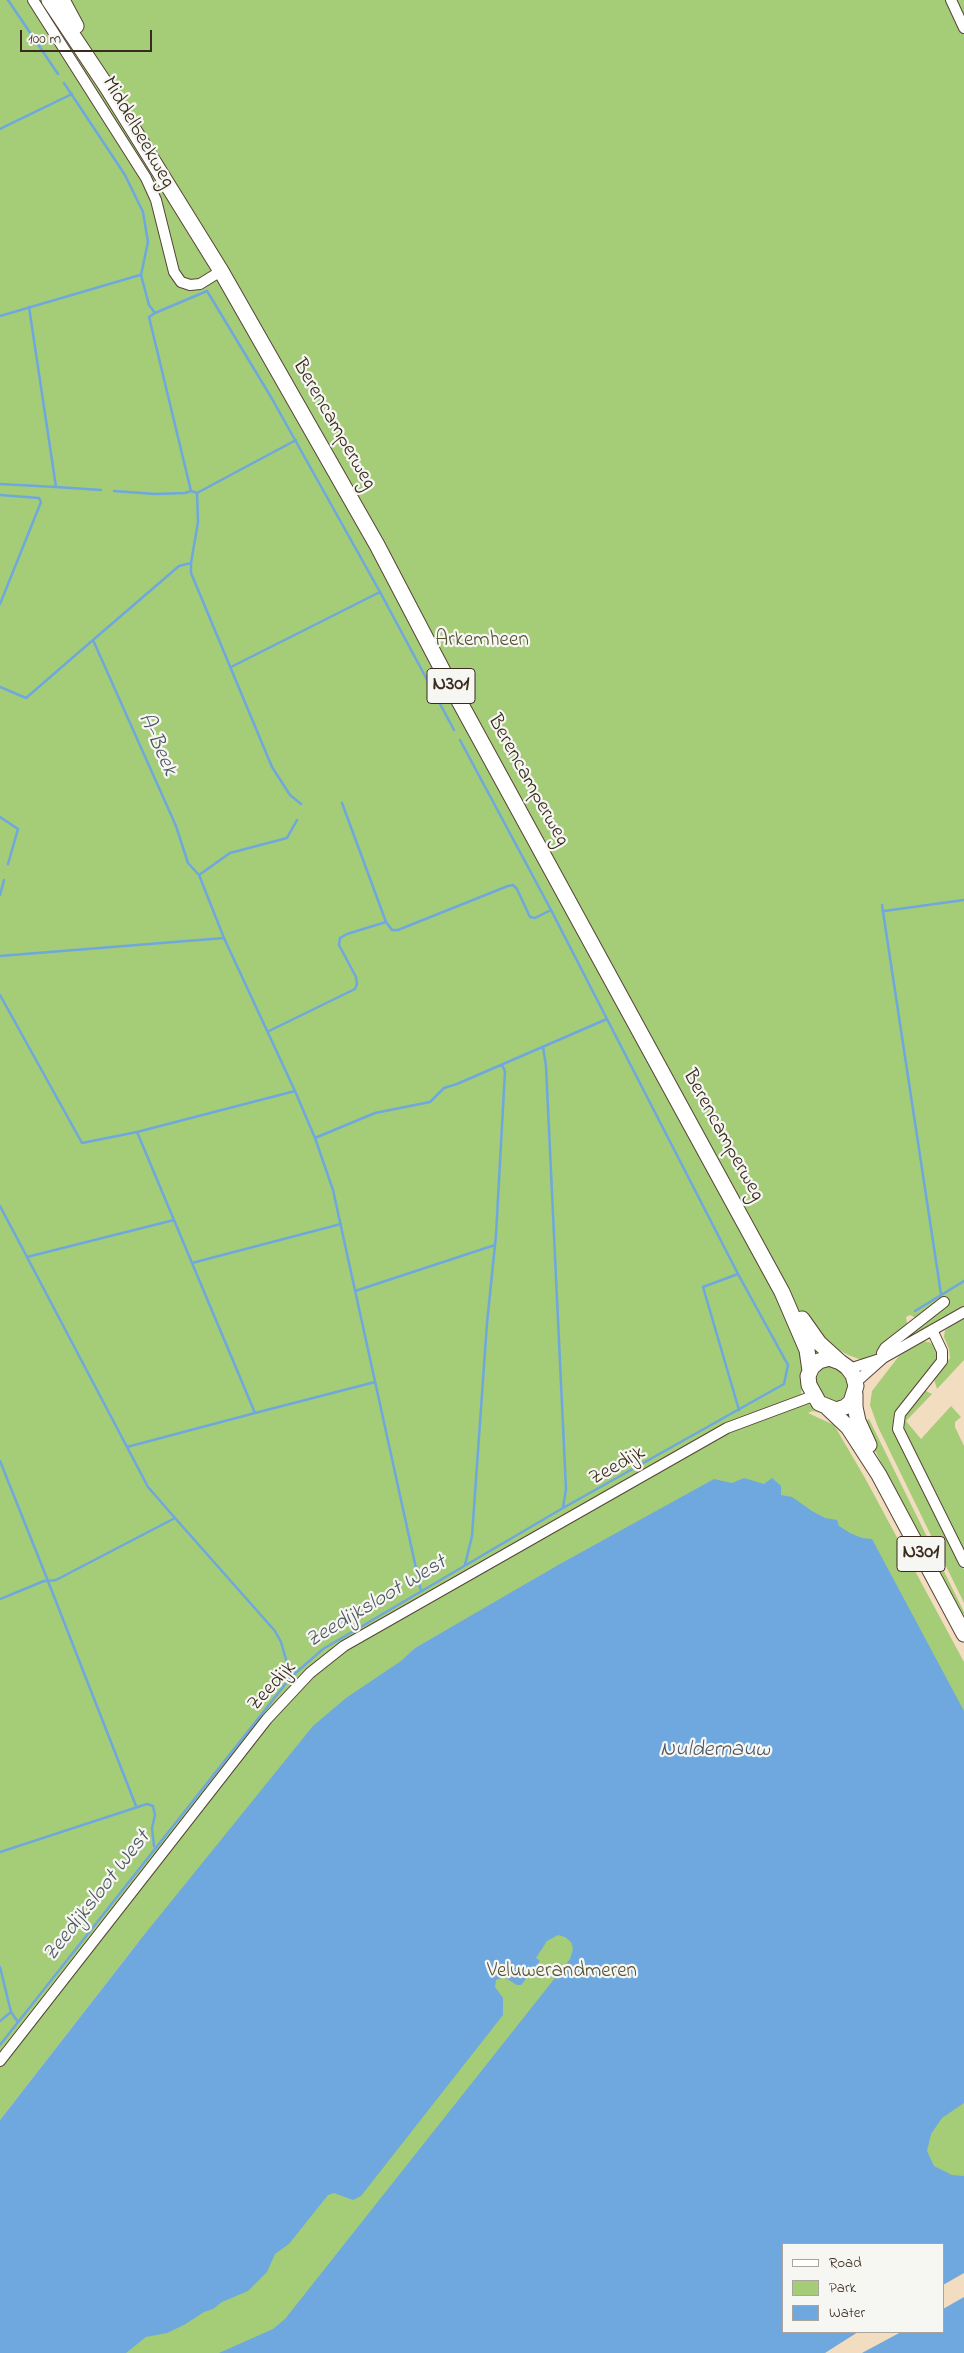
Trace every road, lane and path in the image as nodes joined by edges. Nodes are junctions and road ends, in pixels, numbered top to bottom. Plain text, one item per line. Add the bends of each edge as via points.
1 (33, 0) edge
2 (49, 0) edge
3 (62, 0) edge
4 (951, 0) edge
5 (964, 28) edge
6 (107, 87) junction
7 (221, 271) junction
8 (782, 1292) junction
9 (944, 1302) dead end
10 (964, 1312) edge
11 (932, 1330) junction
12 (883, 1358) junction
13 (810, 1371) junction
14 (850, 1377) junction
15 (813, 1396) junction
16 (828, 1408) junction
17 (879, 1475) junction
18 (964, 1562) edge
19 (964, 1634) edge
20 (0, 2061) edge

1 - 7 street, Middelbeekweg via 146,178 156,200 174,272 180,282 200,284
2 - 6 main road, Berencamperweg / N301
3 - 6 main road, Berencamperweg / N301
4 - 5 street
6 - 7 main road, Berencamperweg / N301
7 - 8 main road, Berencamperweg / N301 via 377,545
8 - 13 main road, Berencamperweg / N301 via 808,1350
8 - 14 main road, Berencamperweg / N301 via 819,1343
9 - 12 street via 885,1348
10 - 11 street
11 - 12 street
11 - 18 street via 942,1350 942,1361 898,1419 898,1429
12 - 14 street
12 - 14 street
13 - 14 main road via 819,1361 829,1358
13 - 15 main road via 809,1385
14 - 16 main road via 851,1402 836,1410
14 - 17 main road, N301 via 858,1421
15 - 16 main road
15 - 20 street, Zeedijk via 718,1432 353,1641 310,1673 267,1719
16 - 17 main road, N301 via 848,1426
17 - 19 main road, N301

